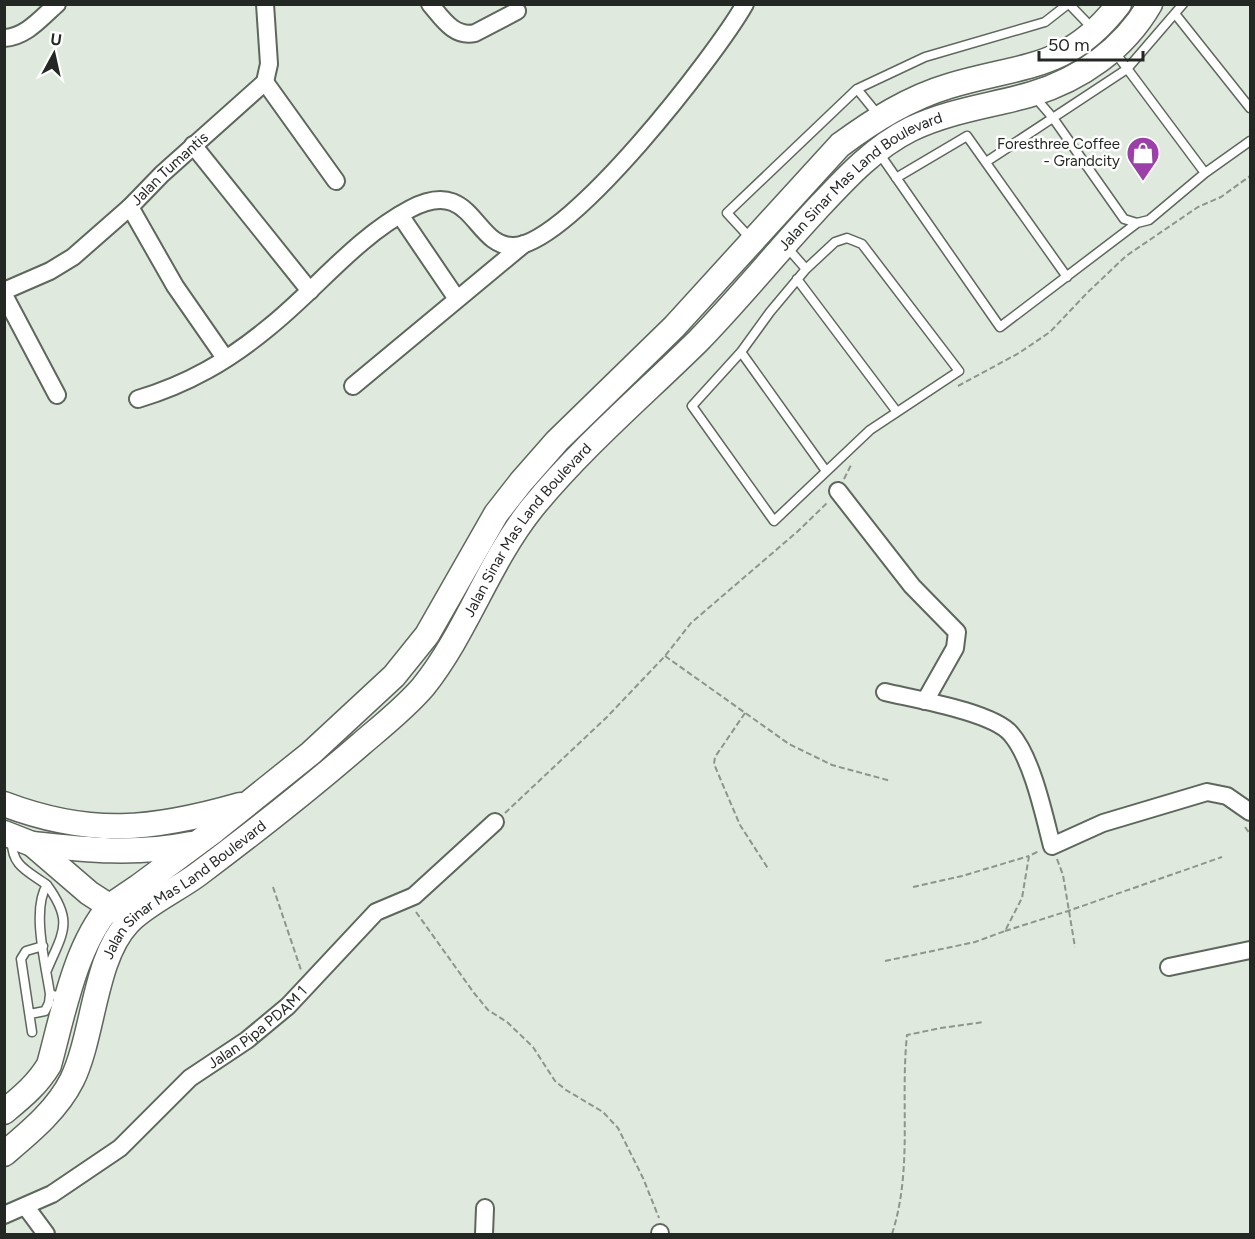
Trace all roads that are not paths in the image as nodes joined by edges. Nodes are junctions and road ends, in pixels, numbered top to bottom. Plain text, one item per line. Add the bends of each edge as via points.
1 (57, 4) edge
2 (265, 4) edge
3 (430, 4) edge
4 (745, 4) edge
5 (1068, 4) edge
6 (1119, 4) edge
7 (1150, 4) edge
8 (1183, 4) edge
9 (517, 11) dead end
10 (1176, 15) junction
11 (1096, 32) junction
12 (4, 38) edge
13 (1120, 60) junction
14 (265, 82) junction
15 (857, 89) junction
16 (1031, 94) junction
17 (1251, 108) edge
18 (880, 117) junction
19 (1053, 118) junction
20 (1251, 141) edge
21 (194, 145) junction
22 (877, 151) junction
23 (986, 162) junction
24 (1205, 173) junction
25 (896, 178) junction
26 (336, 181) dead end
27 (130, 207) junction
28 (778, 214) junction
29 (400, 215) junction
30 (1137, 223) junction
31 (791, 237) junction
32 (753, 241) junction
33 (524, 244) junction
34 (806, 268) junction
35 (1067, 277) junction
36 (797, 279) junction
37 (310, 291) junction
38 (4, 293) edge
39 (458, 299) junction
40 (741, 352) junction
41 (225, 358) junction
42 (353, 386) dead end
43 (57, 395) dead end
44 (138, 399) dead end
45 (897, 412) junction
46 (826, 471) junction
47 (838, 491) road end
48 (885, 692) dead end
49 (925, 702) junction
50 (246, 803) junction
51 (4, 804) edge
52 (1251, 812) edge
53 (272, 818) junction
54 (495, 822) road end
55 (104, 827) junction
56 (16, 838) edge
57 (199, 842) junction
58 (102, 851) junction
59 (47, 885) junction
60 (110, 906) junction
61 (130, 920) junction
62 (43, 946) junction
63 (1251, 950) edge
64 (1169, 967) dead end
65 (47, 970) junction
66 (59, 997) junction
67 (30, 1014) junction
68 (32, 1032) dead end
69 (49, 1065) junction
70 (74, 1077) junction
71 (4, 1112) edge
72 (4, 1154) edge
73 (26, 1207) junction
74 (485, 1208) dead end
75 (4, 1215) edge
76 (46, 1234) edge
77 (484, 1234) edge

1 - 12 street via 24,33
2 - 14 street via 269,64
3 - 9 street via 448,25 468,35
4 - 33 street via 720,45 646,138 576,208
5 - 11 lane
5 - 15 lane via 1045,22 925,57
6 - 11 street, Jalan Sinar Mas Land Boulevard
7 - 13 street, Jalan Sinar Mas Land Boulevard
8 - 10 lane
10 - 13 lane
10 - 17 lane
11 - 18 street, Jalan Sinar Mas Land Boulevard via 1065,54 1038,65 948,86
13 - 16 street, Jalan Sinar Mas Land Boulevard
13 - 19 lane
13 - 24 lane
14 - 21 street, Jalan Tumantis
14 - 26 street
15 - 18 lane
15 - 32 lane via 727,213
16 - 19 lane
16 - 22 street, Jalan Sinar Mas Land Boulevard via 957,111 912,129
18 - 28 street, Jalan Sinar Mas Land Boulevard via 840,145
19 - 23 lane
19 - 30 lane via 1124,219
20 - 24 lane
21 - 27 street, Jalan Tumantis
21 - 37 street
22 - 25 lane
22 - 31 street, Jalan Sinar Mas Land Boulevard via 851,172
23 - 25 lane via 967,136
23 - 35 lane
24 - 30 lane via 1149,220
25 - 35 lane via 1000,327
27 - 38 street, Jalan Tumantis via 73,257
27 - 41 street via 175,286
28 - 31 street
28 - 32 street, Jalan Sinar Mas Land Boulevard
29 - 33 street via 424,202 451,201 463,207 500,243 512,247
29 - 37 street via 356,245
29 - 39 street
30 - 35 lane
31 - 34 lane
31 - 53 street, Jalan Sinar Mas Land Boulevard via 700,339 593,440 532,507 422,687
32 - 50 street, Jalan Sinar Mas Land Boulevard via 520,482 496,514 428,635 394,676 310,753
33 - 39 street
34 - 36 lane
34 - 45 lane via 835,242 847,238 862,244 959,371
36 - 40 lane
36 - 45 lane
37 - 41 street via 269,328
38 - 43 street
39 - 42 street
40 - 46 lane
40 - 46 lane via 692,406 774,521
41 - 44 street via 188,382
45 - 46 lane via 870,430
47 - 49 street via 912,586 957,632 955,648
48 - 49 street
49 - 52 street via 975,715 1011,733 1026,759 1052,846 1103,823 1207,792 1227,796
50 - 55 street, Jalan Sinar Mas Land Boulevard via 154,825
50 - 57 street, Jalan Sinar Mas Land Boulevard
51 - 55 street, Jalan Sinar Mas Land Boulevard via 45,818
53 - 57 street
53 - 61 street, Jalan Sinar Mas Land Boulevard
54 - 73 street, Jalan Pipa PDAM 1 via 414,896 376,912 288,1006 247,1040 190,1078 120,1148
55 - 58 street
56 - 58 street
56 - 59 lane via 13,857
56 - 60 street
57 - 58 street via 161,850
57 - 60 street, Jalan Sinar Mas Land Boulevard
59 - 62 lane via 41,903
59 - 65 lane via 64,916 63,934
60 - 61 street
60 - 66 street, Jalan Sinar Mas Land Boulevard via 90,933
61 - 70 street, Jalan Sinar Mas Land Boulevard via 108,957
62 - 65 lane
62 - 67 lane via 26,951 21,959
63 - 64 street
65 - 66 lane
66 - 67 lane via 45,1011
66 - 69 street, Jalan Sinar Mas Land Boulevard
67 - 68 lane
69 - 70 street
69 - 71 street, Jalan Sinar Mas Land Boulevard via 41,1079
70 - 72 street, Jalan Sinar Mas Land Boulevard via 60,1101
73 - 75 street, Jalan Pipa PDAM 1
73 - 76 street
74 - 77 street

